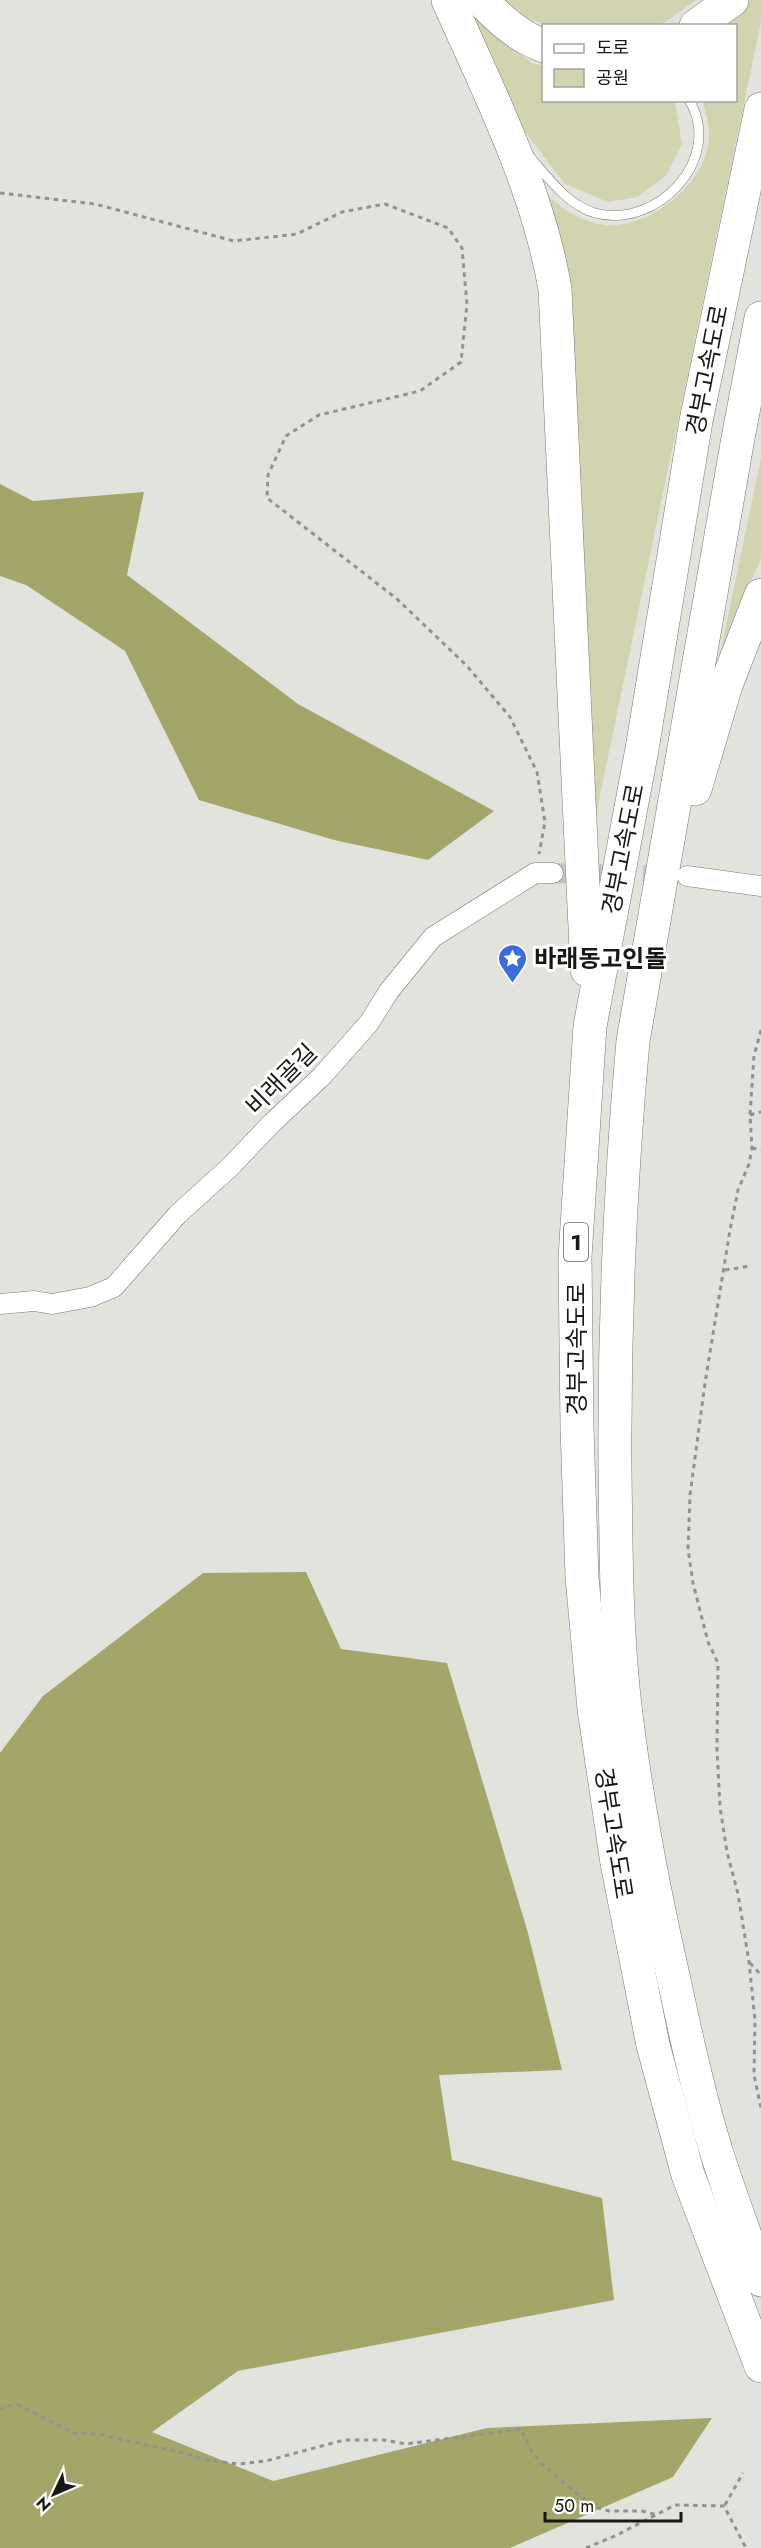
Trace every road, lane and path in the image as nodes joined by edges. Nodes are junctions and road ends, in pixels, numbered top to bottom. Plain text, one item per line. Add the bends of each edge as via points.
1 (448, 0) edge
2 (481, 0) edge
3 (732, 0) edge
4 (699, 24) edge
5 (542, 46) edge
6 (690, 102) edge
7 (761, 110) edge
8 (503, 128) junction
9 (0, 193) edge
10 (761, 318) edge
11 (761, 594) edge
12 (544, 873) joint
13 (687, 876) tunnel mouth
14 (761, 886) edge
15 (590, 1026) junction
16 (761, 1030) edge
17 (633, 1041) junction
18 (761, 1112) edge
19 (750, 1115) junction
20 (752, 1148) junction
21 (761, 1150) edge
22 (752, 1266) dead end
23 (725, 1270) junction
24 (0, 1304) edge
25 (749, 1962) junction
26 (761, 1975) edge
27 (761, 2108) edge
28 (761, 2280) edge
29 (761, 2366) edge
30 (0, 2410) edge
31 (743, 2473) dead end
32 (724, 2506) junction
33 (657, 2515) junction
34 (586, 2548) edge
35 (746, 2548) edge

1 - 8 highway
2 - 5 highway via 520,35
3 - 4 highway
6 - 8 lane via 699,126 699,145 692,167 651,207 630,215 594,213 573,202
7 - 15 highway, 경부고속도로 / 1 via 696,421 642,749
8 - 15 highway via 549,253 555,289
9 - 12 path via 95,204 234,241 297,234 342,212 385,204 448,228 462,248 467,304 461,362 420,391 319,415 286,435 268,475 267,498 397,599 467,666 510,717 537,772 545,822
10 - 17 highway, 경부고속도로 / 1
11 - 17 highway via 726,685 672,864
12 - 24 street, 비래골길 via 433,937 388,991 369,1023 322,1076 178,1214 114,1287 90,1297 52,1304
13 - 14 street
15 - 29 highway, 경부고속도로 / 1 via 575,1268 582,1577 594,1709 616,1863 653,2045 688,2175
16 - 19 path via 754,1056
17 - 28 highway, 경부고속도로 / 1 via 620,1205 615,1379 616,1540 624,1695 642,1820 686,2036 718,2158
18 - 19 path
19 - 20 path
20 - 21 path
20 - 23 path via 738,1190
22 - 23 path
23 - 25 path via 697,1439 688,1549 704,1626 718,1663 720,1807
25 - 26 path
25 - 27 path via 755,2020 754,2075
30 - 33 path via 18,2405 74,2433 97,2434 238,2464 266,2461 344,2440 406,2444 520,2429 543,2465 592,2506
31 - 32 path
32 - 33 path via 675,2505
32 - 35 path
33 - 34 path

